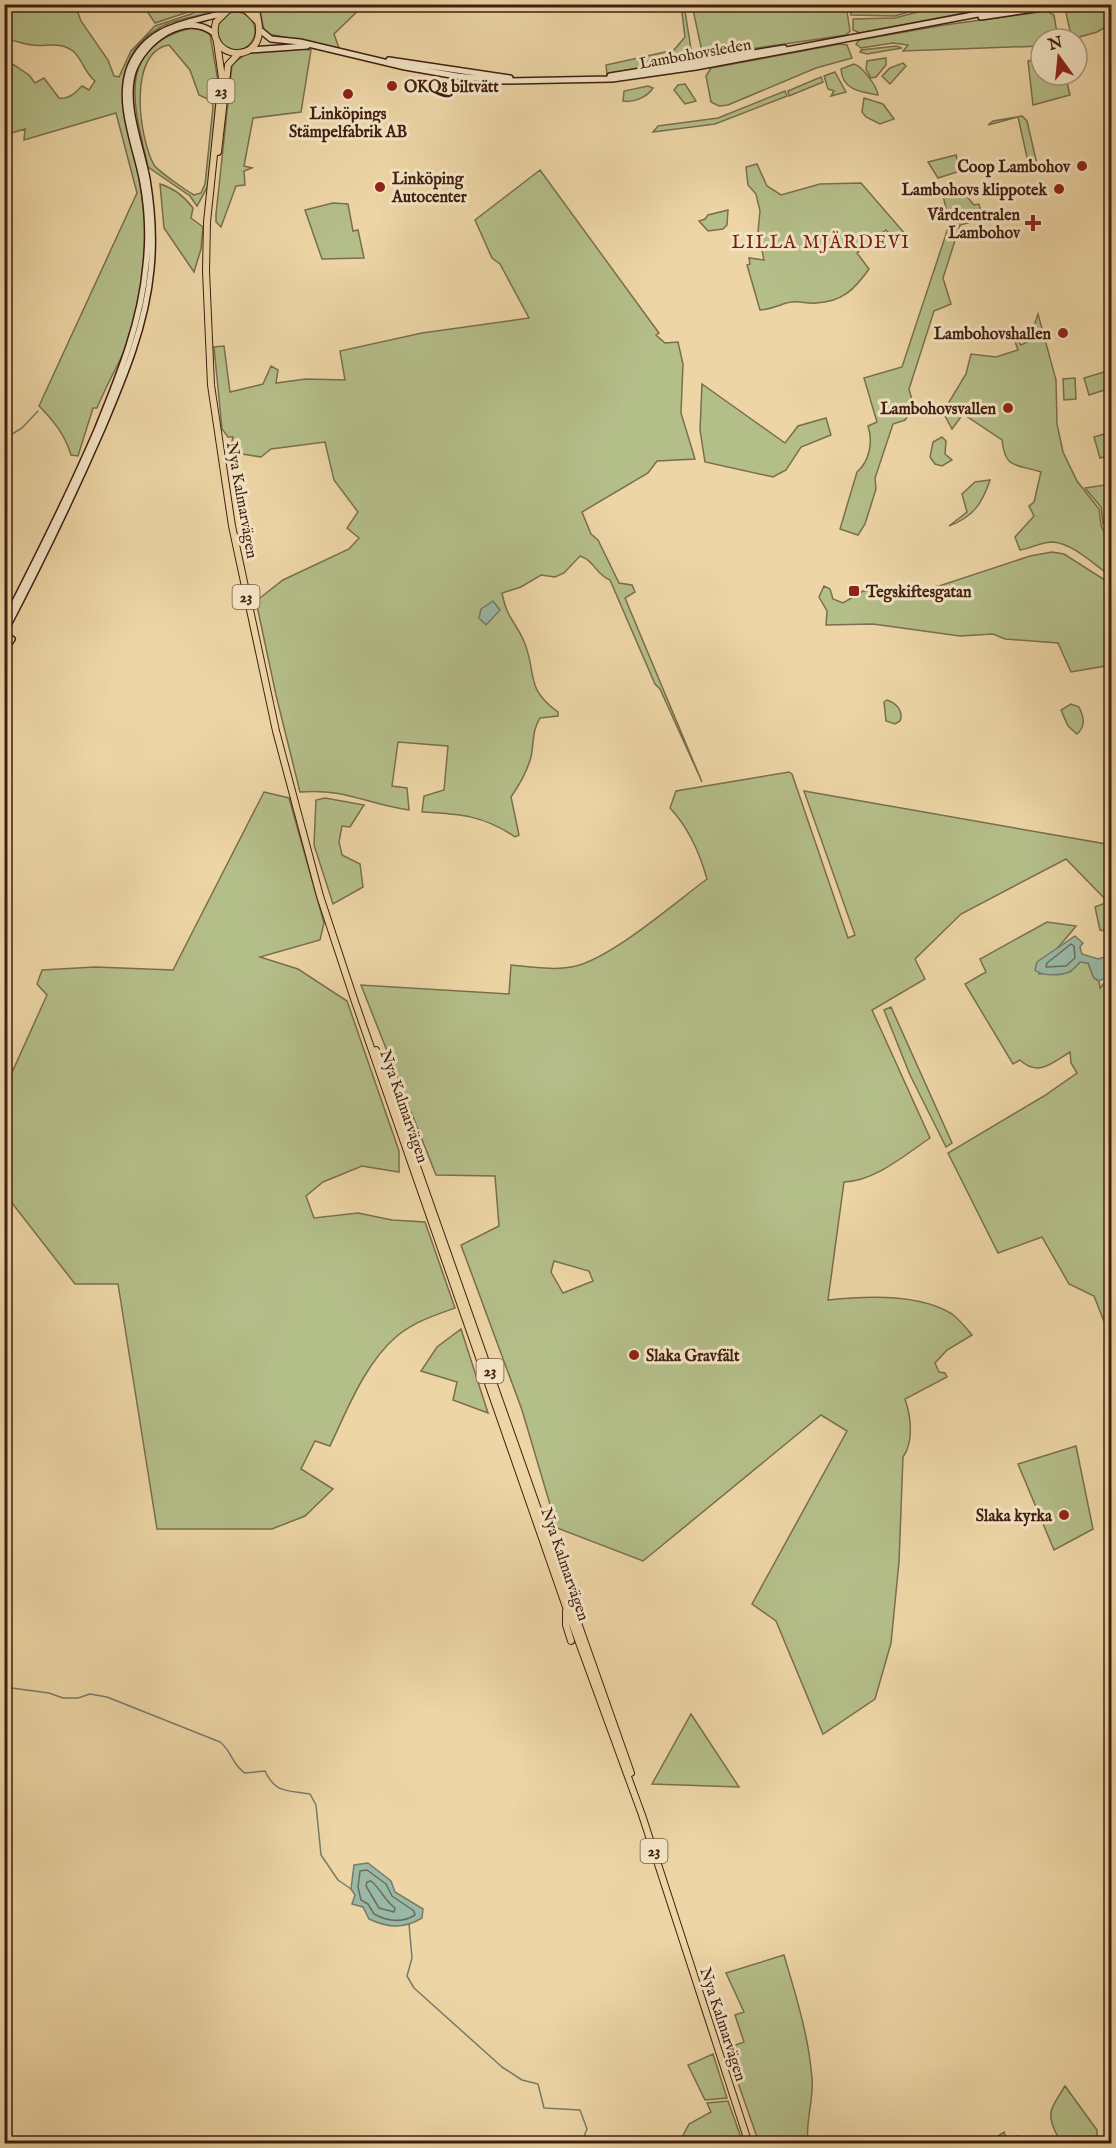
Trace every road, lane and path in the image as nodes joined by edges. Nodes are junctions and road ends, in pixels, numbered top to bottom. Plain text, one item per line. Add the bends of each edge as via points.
1 (255, 4) edge
2 (1031, 4) edge
3 (1061, 5) edge
4 (235, 6) edge
5 (223, 13) junction
6 (946, 21) junction
7 (258, 22) junction
8 (260, 30) junction
9 (214, 33) junction
10 (217, 42) junction
11 (318, 47) junction
12 (249, 50) junction
13 (239, 53) junction
14 (4, 622) edge
15 (4, 633) edge
16 (12, 639) dead end
17 (4, 651) edge
18 (566, 1607) junction
19 (571, 1641) dead end
20 (750, 2144) edge

1 - 7 main road
2 - 6 main road, Lambohovsleden
3 - 6 main road, Lambohovsleden
4 - 5 main road
4 - 7 main road via 248,10
5 - 9 main road
5 - 14 main road via 159,32 141,48 129,70 126,100 147,222 140,311 126,358 86,455
6 - 11 main road, Lambohovsleden via 583,80 457,76
7 - 8 main road
8 - 11 main road, Lambohovsleden via 271,39
8 - 12 main road
9 - 10 main road, 23
9 - 15 main road via 193,25 165,33 148,47 133,72 131,99 152,221 151,268 143,318 91,455
10 - 13 main road via 226,51
10 - 18 main road, Nya Kalmarvägen / 23 via 222,78 206,261 211,385 232,526 268,699 320,896
11 - 12 main road, Lambohovsleden
12 - 13 main road
13 - 20 main road, Nya Kalmarvägen / 23 via 228,65 214,187 210,319 223,451 277,720 324,896 617,1732
16 - 17 main road
18 - 19 main road
18 - 20 main road, Nya Kalmarvägen / 23 via 642,1815

